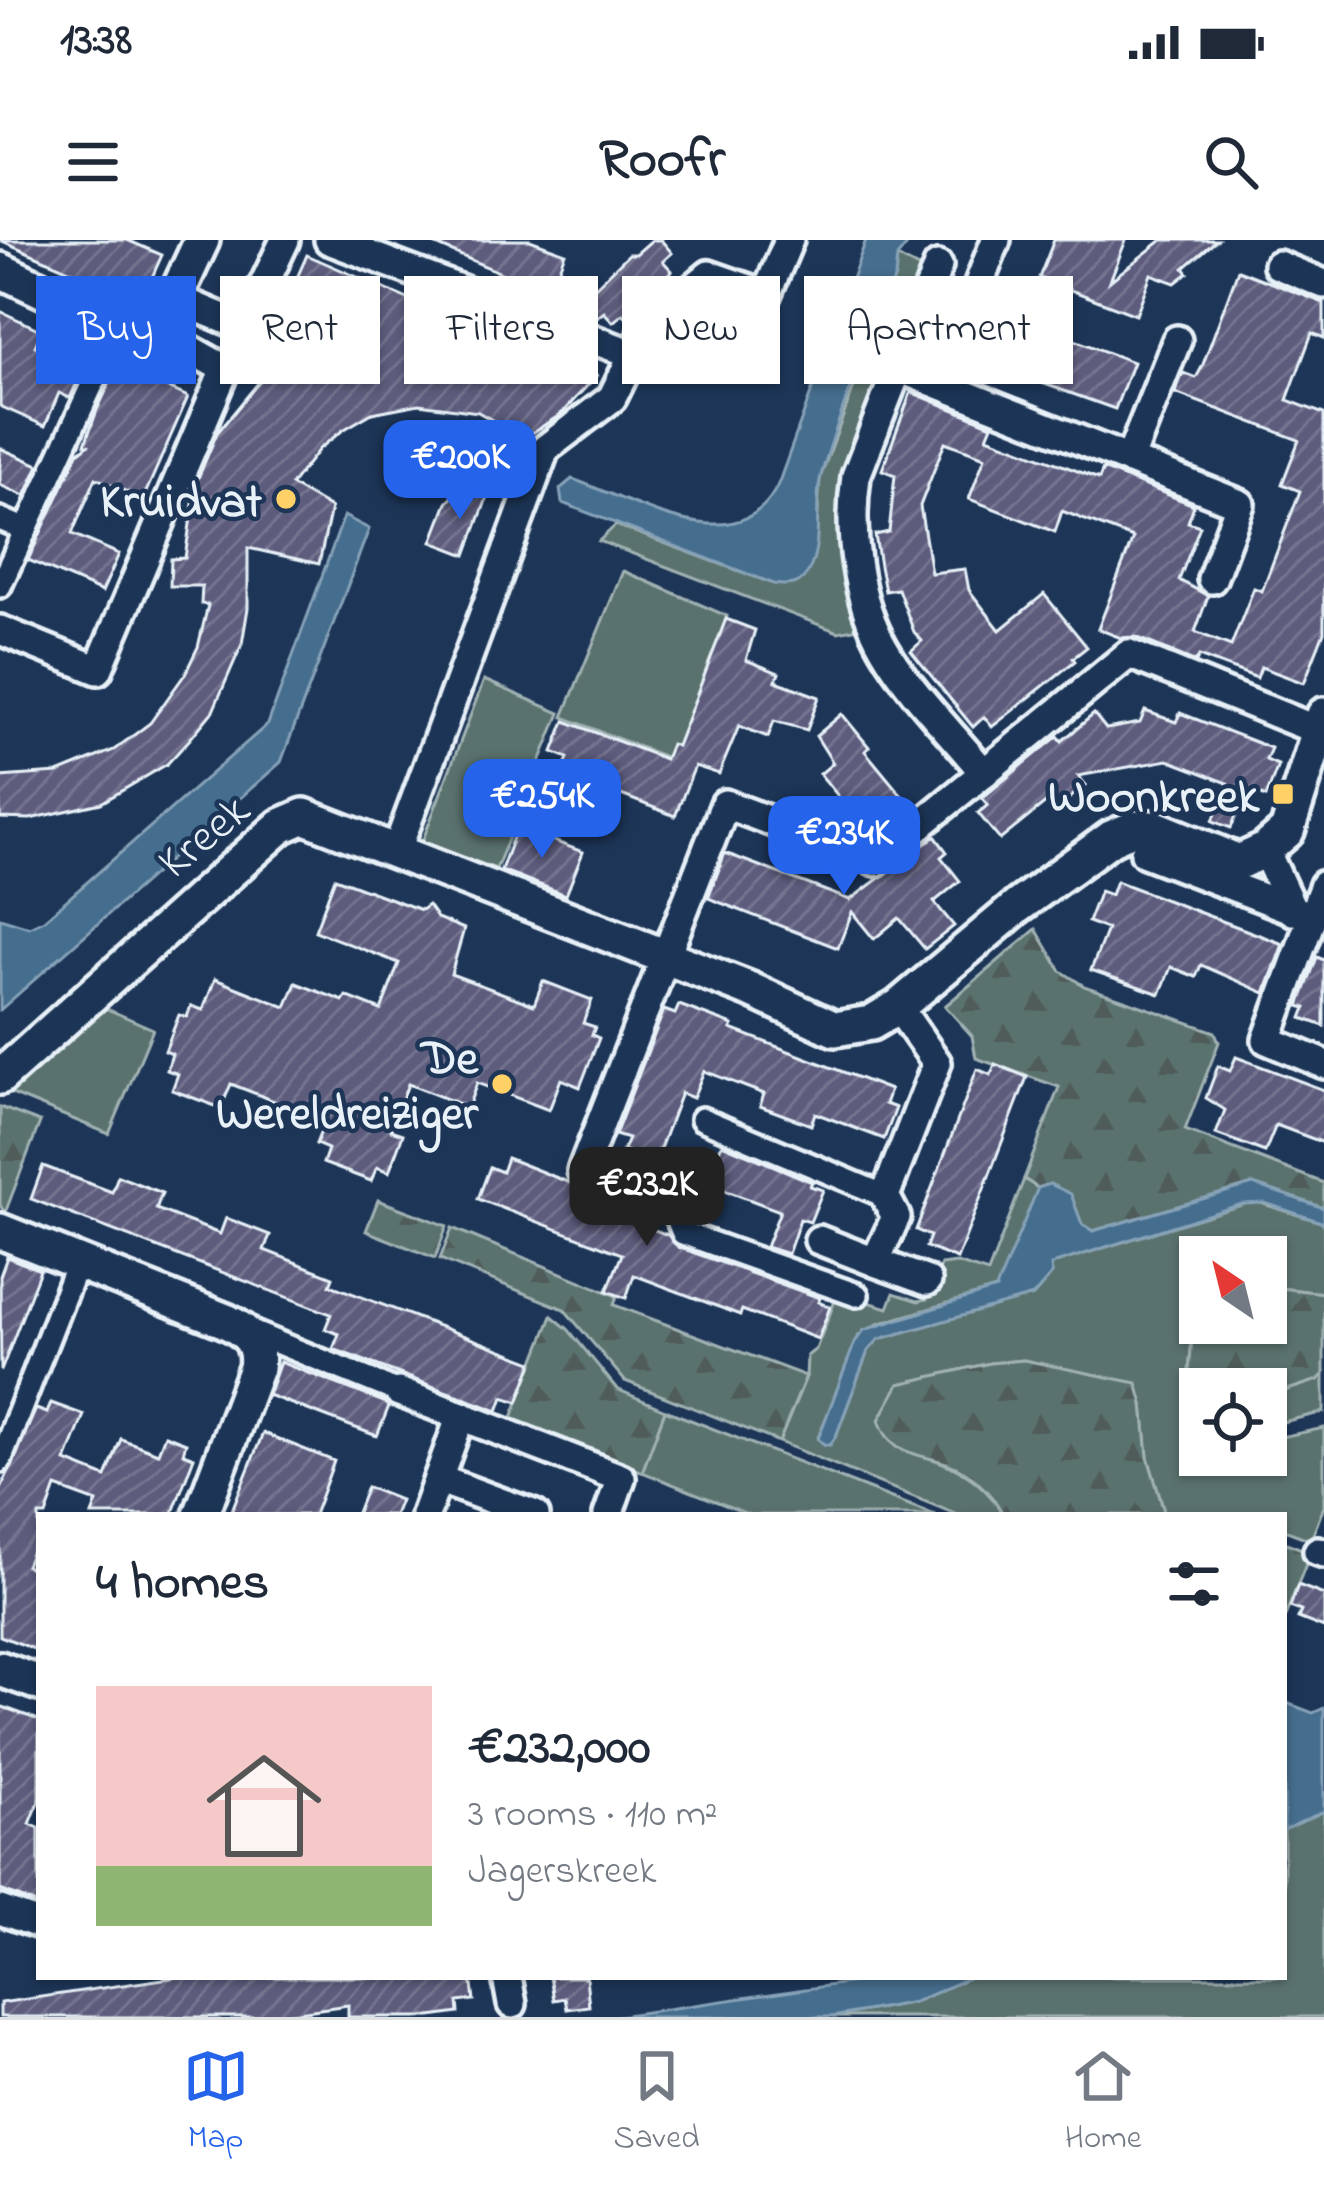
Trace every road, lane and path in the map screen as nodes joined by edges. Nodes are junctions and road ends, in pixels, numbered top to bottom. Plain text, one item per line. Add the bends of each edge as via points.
1 (202, 240) edge
2 (284, 240) edge
3 (328, 240) edge
4 (789, 240) edge
5 (996, 240) edge
6 (1278, 265) dead end
7 (938, 266) dead end
8 (0, 270) edge
9 (185, 276) edge
10 (774, 276) edge
11 (934, 276) edge
12 (982, 276) edge
13 (1324, 284) edge
14 (36, 287) edge
15 (196, 307) edge
16 (1177, 340) dead end
17 (622, 350) edge
18 (196, 352) edge
19 (622, 376) edge
20 (93, 384) edge
21 (890, 384) edge
22 (940, 384) edge
23 (1130, 458) junction
24 (0, 519) edge
25 (26, 530) junction
26 (1212, 579) dead end
27 (0, 586) edge
28 (0, 630) edge
29 (1322, 726) edge
30 (984, 773) junction
31 (1265, 850) junction
32 (397, 852) junction
33 (1144, 854) dead end
34 (1324, 884) edge
35 (1302, 914) junction
36 (664, 956) junction
37 (898, 1007) junction
38 (1324, 1064) edge
39 (0, 1077) edge
40 (702, 1119) dead end
41 (885, 1196) junction
42 (670, 1203) joint
43 (0, 1232) edge
44 (819, 1240) dead end
45 (77, 1261) junction
46 (875, 1262) junction
47 (928, 1281) dead end
48 (857, 1295) dead end
49 (244, 1329) junction
50 (399, 1392) joint
51 (461, 1416) junction
52 (0, 1461) edge
53 (438, 1479) junction
54 (202, 1512) edge
55 (426, 1512) edge
56 (527, 1512) edge
57 (609, 1512) edge
58 (0, 1669) edge
59 (36, 1682) edge
60 (0, 1910) edge
61 (36, 1923) edge

1 - 9 street
2 - 15 street via 244,327
3 - 17 street
4 - 10 street
5 - 12 street
6 - 13 street
7 - 11 street
8 - 14 street
16 - 23 street
18 - 28 street via 225,368 98,670
19 - 32 street via 612,398 545,449
20 - 25 street
21 - 30 street via 850,511 865,608 886,652
22 - 23 street
23 - 26 street via 1240,504
24 - 25 street
25 - 27 street
29 - 30 street via 1129,654
29 - 31 street via 1287,831
30 - 36 street via 876,860 724,804
31 - 35 street
31 - 37 street, Kreek via 1239,862 1156,828 1134,828 1018,906
32 - 36 street, Kreek
32 - 39 street, Kreek via 304,817 280,826
33 - 35 street
34 - 35 street
35 - 38 street via 1267,1040
36 - 37 street, Kreek via 835,1029 871,1023
36 - 42 street via 582,1171
37 - 41 street via 937,1063
40 - 41 street
41 - 46 street via 896,1217
42 - 48 street via 683,1233
43 - 45 street
44 - 46 street
45 - 49 street
45 - 52 street
46 - 47 street
49 - 50 street
49 - 54 street via 256,1346 256,1368
50 - 51 street
51 - 53 street
51 - 57 street via 621,1478
53 - 55 street
53 - 56 street
58 - 59 street
60 - 61 street

